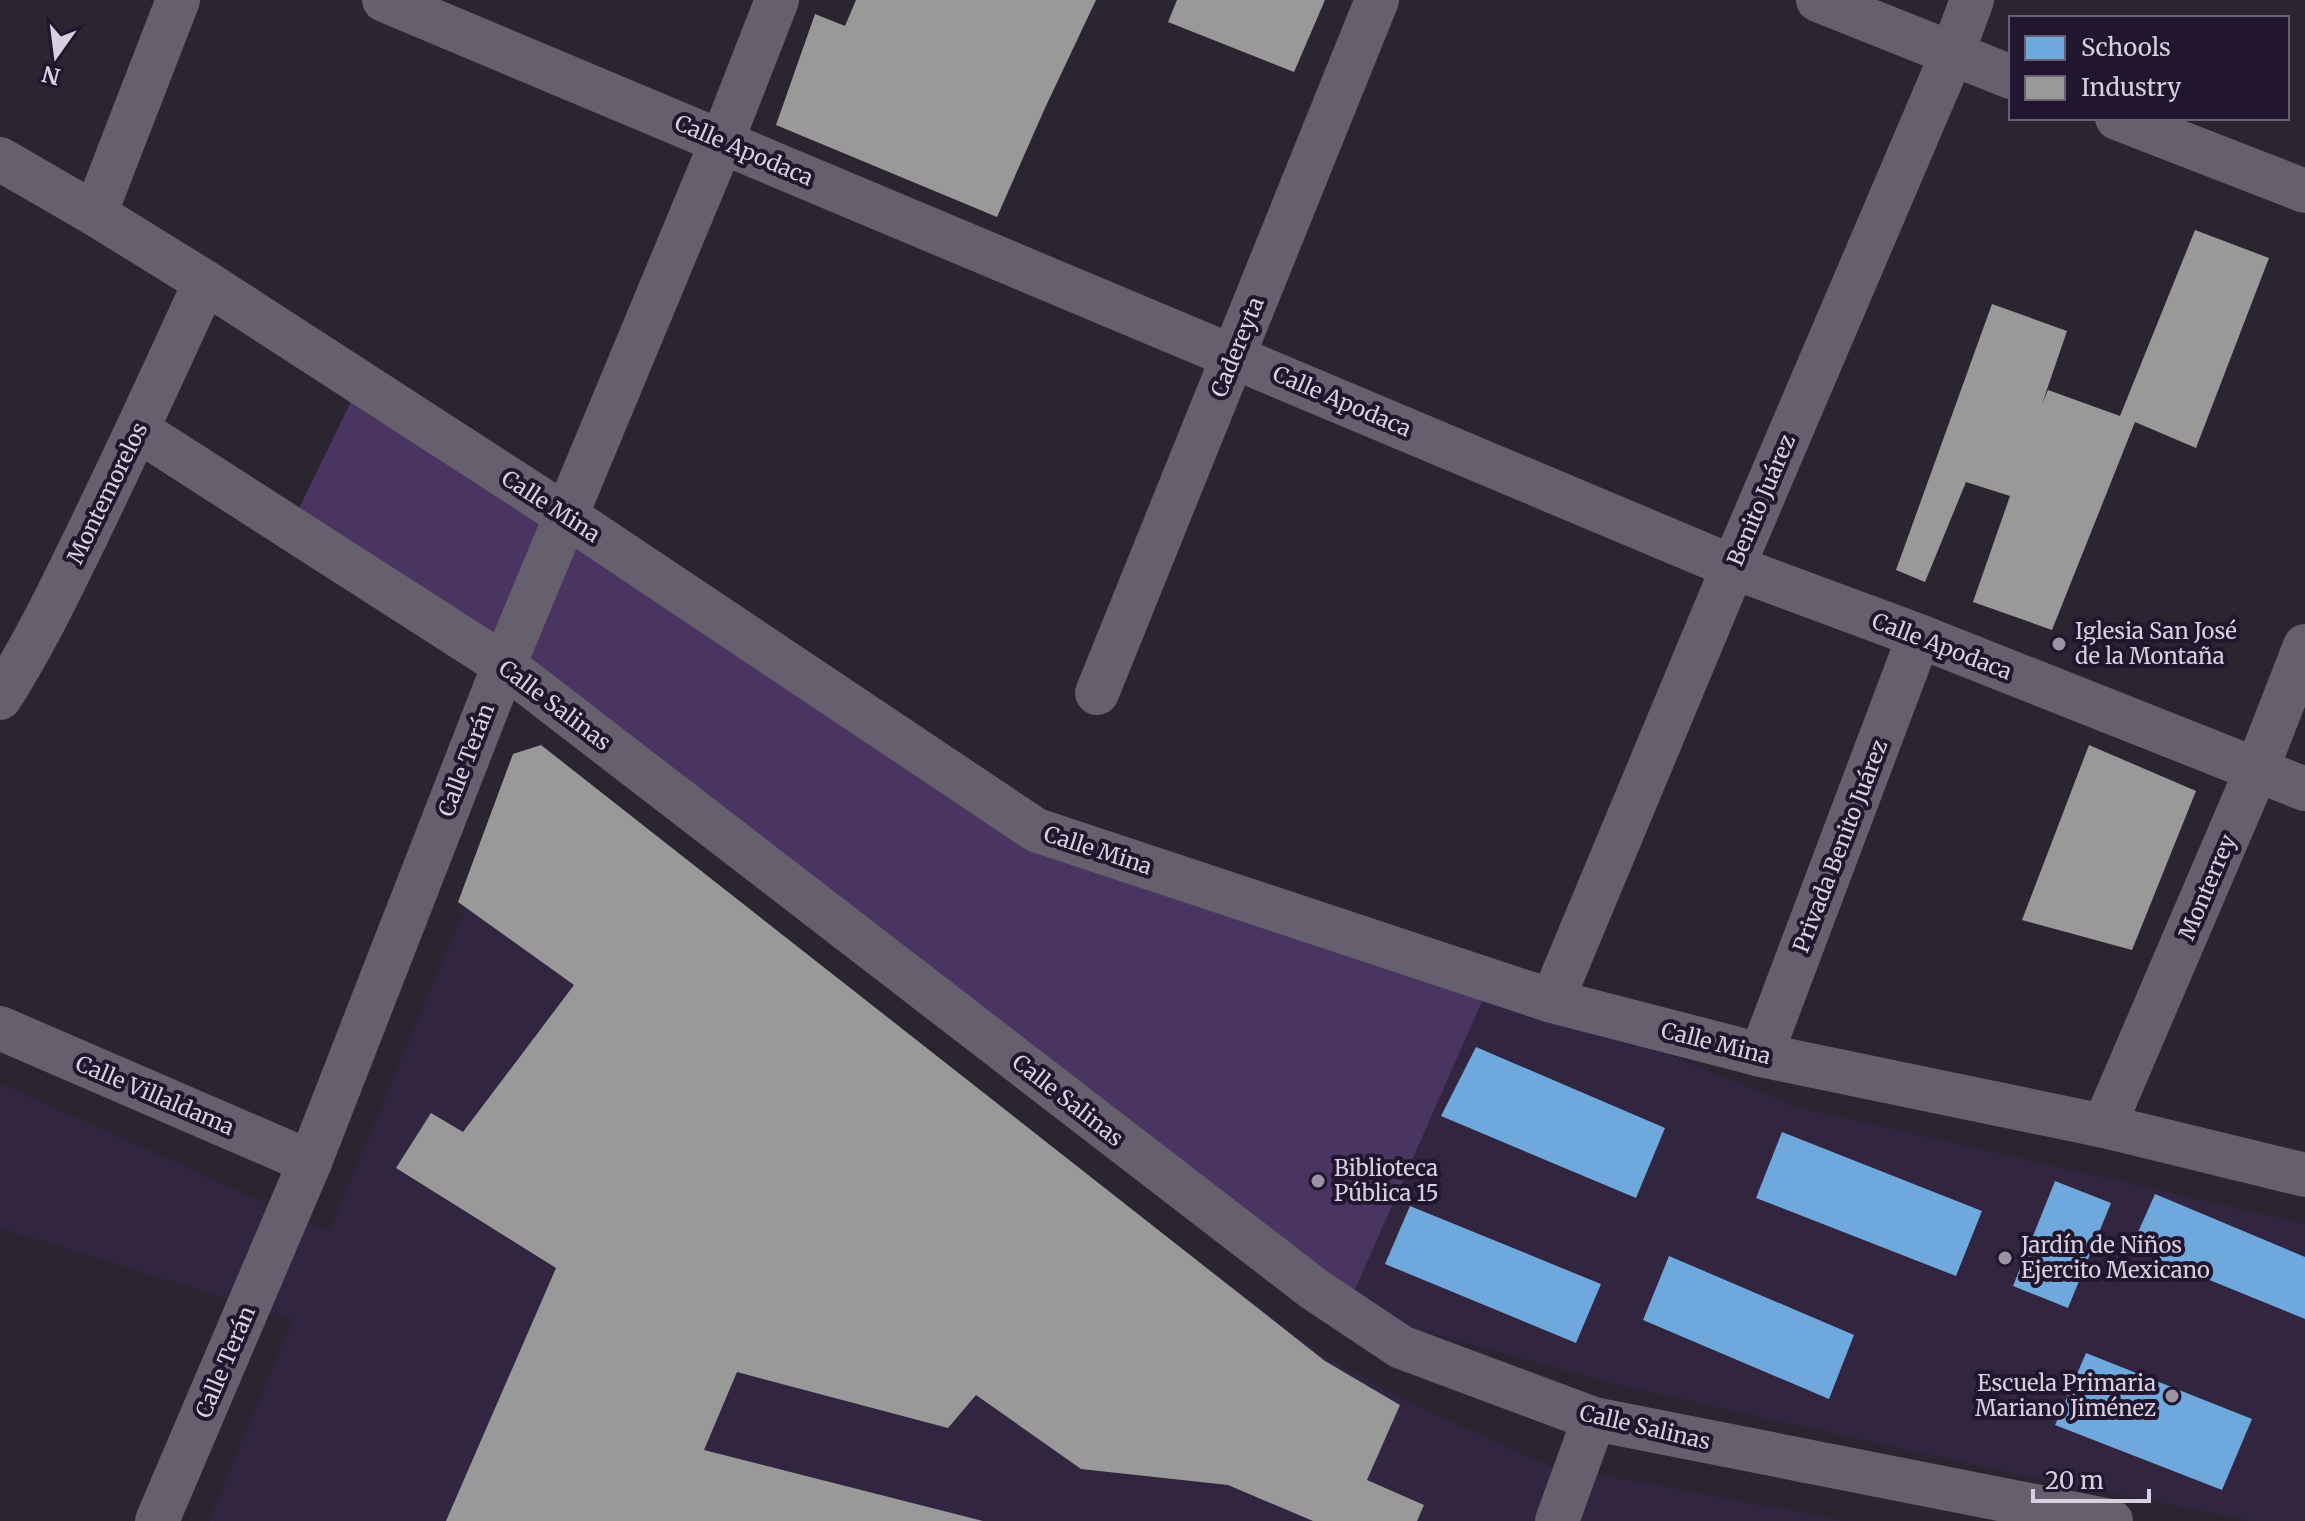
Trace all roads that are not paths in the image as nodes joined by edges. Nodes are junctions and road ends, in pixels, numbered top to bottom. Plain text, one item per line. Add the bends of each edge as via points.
1 (178, 0) edge
2 (384, 0) edge
3 (777, 0) edge
4 (1377, 0) edge
5 (1818, 0) edge
6 (1972, 0) edge
7 (1952, 54) junction
8 (2009, 76) edge
9 (2122, 120) edge
10 (722, 141) junction
11 (0, 159) edge
12 (2305, 191) edge
13 (95, 214) junction
14 (205, 282) junction
15 (1234, 356) junction
16 (138, 430) junction
17 (565, 515) junction
18 (1733, 567) junction
19 (1919, 636) junction
20 (2305, 646) edge
21 (504, 665) junction
22 (1097, 693) dead end
23 (0, 698) edge
24 (2257, 769) junction
25 (2305, 789) edge
26 (1552, 1001) junction
27 (0, 1028) edge
28 (1761, 1055) junction
29 (2104, 1126) junction
30 (310, 1162) junction
31 (2305, 1175) edge
32 (1594, 1419) junction
33 (1938, 1504) edge
34 (157, 1521) edge
35 (1557, 1521) edge
36 (2111, 1521) edge

1 - 13 street
2 - 10 street, Calle Apodaca
3 - 10 street, Calle Terán
4 - 15 street, Cadereyta
5 - 7 street
6 - 7 street, Benito Juárez
7 - 8 street
7 - 18 street, Benito Juárez
9 - 12 street
10 - 15 street, Calle Apodaca
10 - 17 street, Calle Terán
11 - 13 street, Calle Mina
13 - 14 street, Calle Mina
14 - 16 street, Montemorelos
14 - 17 street, Calle Mina
15 - 18 street, Calle Apodaca
15 - 22 street, Cadereyta
16 - 21 street, Calle Salinas
16 - 23 street, Montemorelos via 44,622
17 - 21 street, Calle Terán
17 - 26 street, Calle Mina via 1036,830
18 - 19 street, Calle Apodaca
18 - 26 street, Benito Juárez
19 - 24 street, Calle Apodaca
19 - 28 street, Privada Benito Juárez
20 - 24 street, Monterrey
21 - 30 street, Calle Terán
21 - 32 street, Calle Salinas via 1314,1289 1401,1347
24 - 25 street, Calle Apodaca
24 - 29 street, Monterrey
26 - 28 street, Calle Mina
27 - 30 street, Calle Villaldama
28 - 29 street, Calle Mina
29 - 31 street, Calle Mina
30 - 34 street, Calle Terán
32 - 33 street, Calle Salinas
32 - 35 street
33 - 36 street, Calle Salinas

